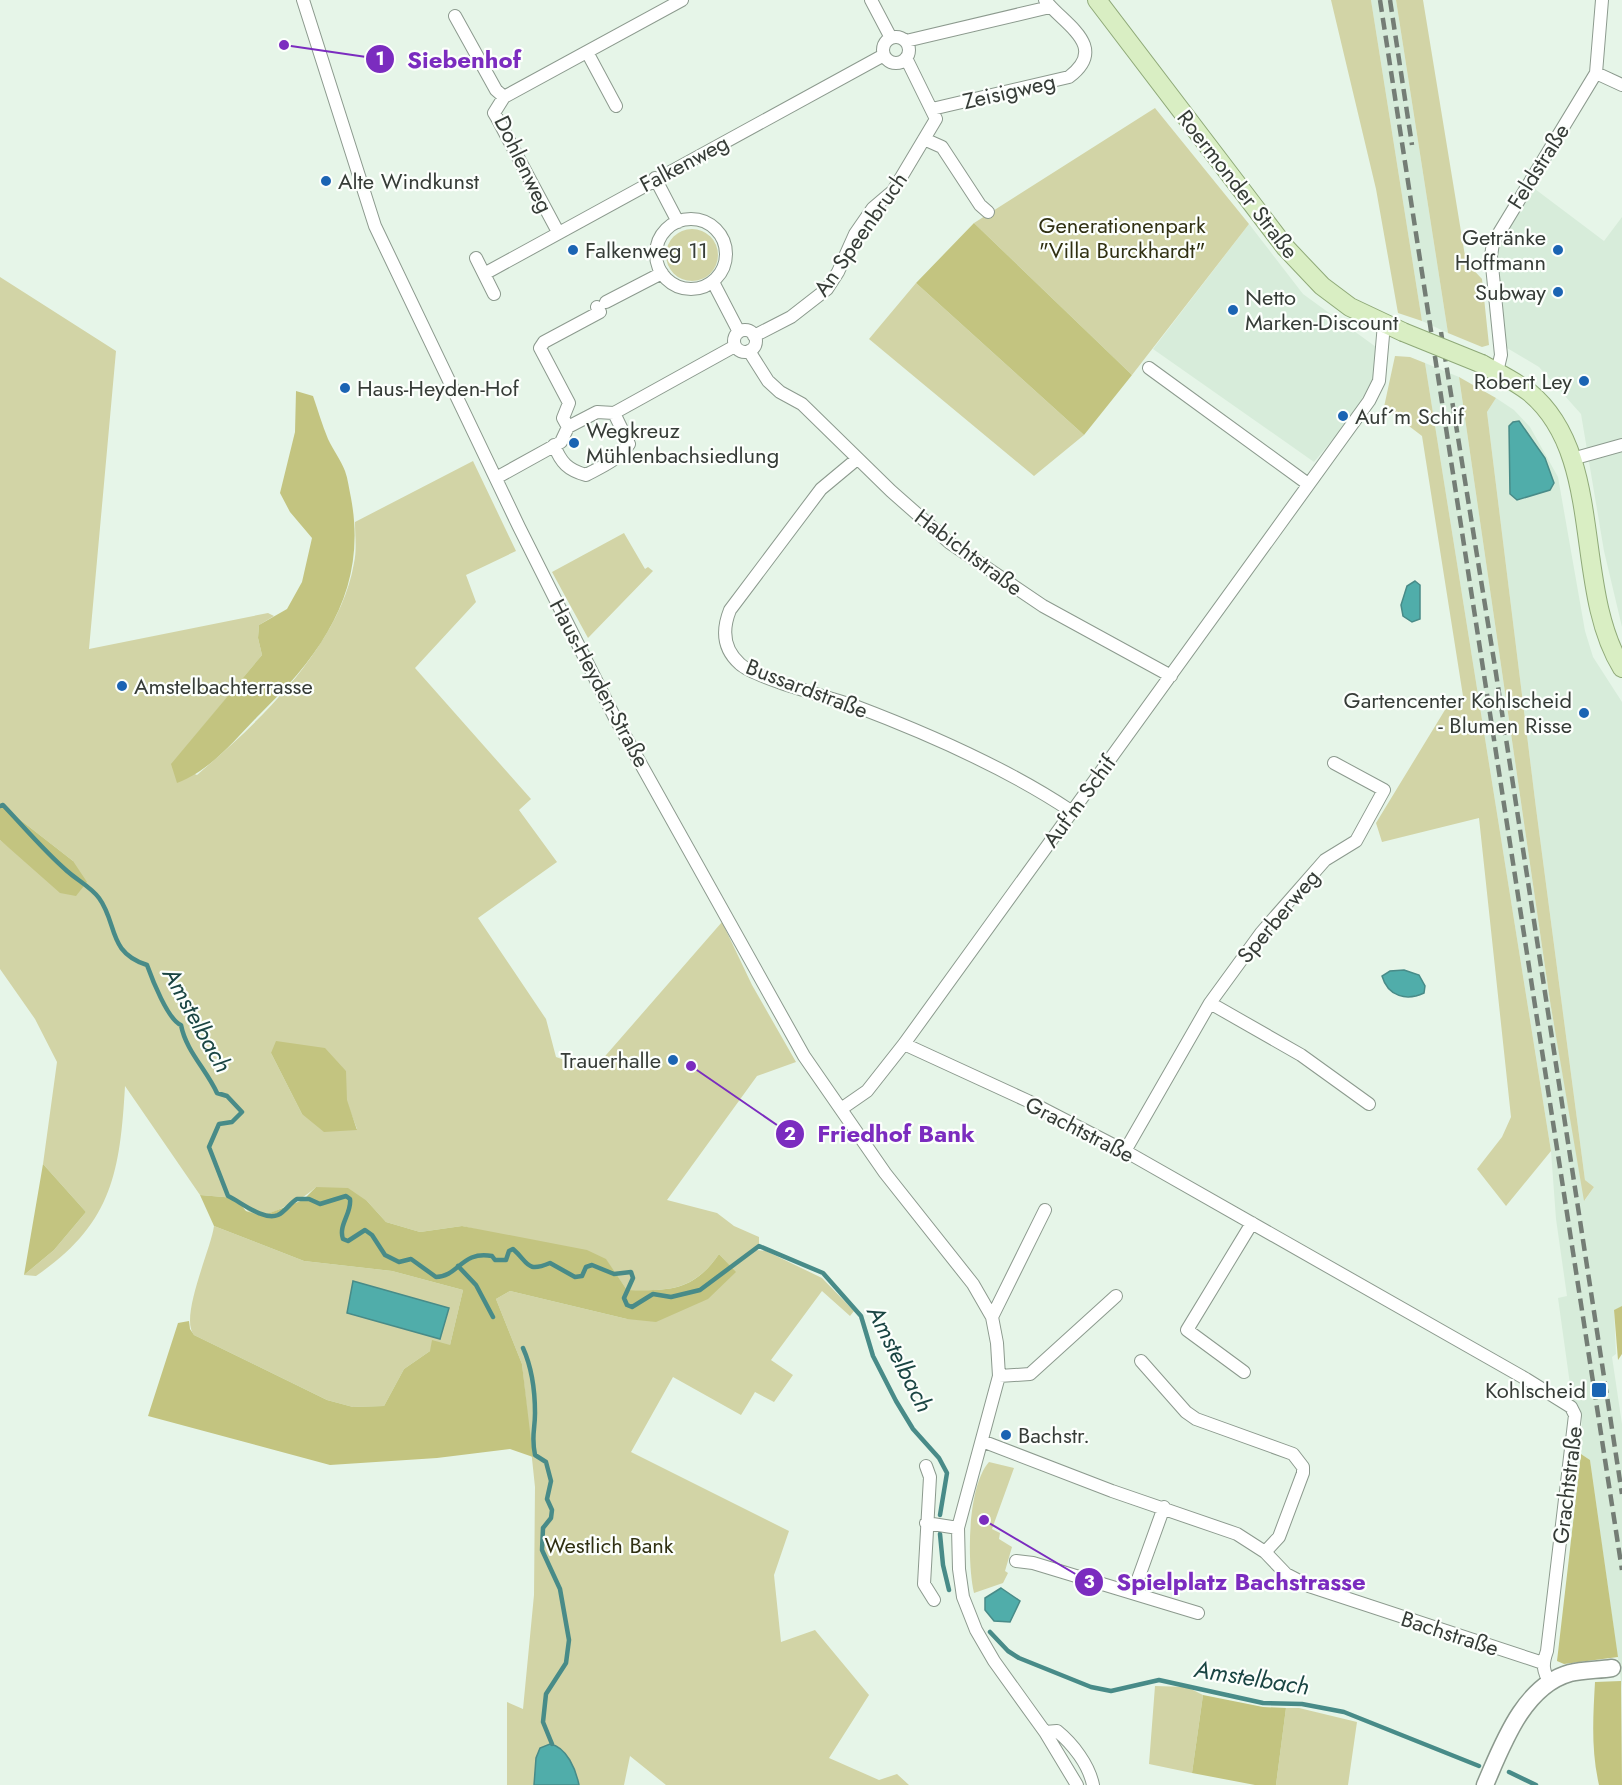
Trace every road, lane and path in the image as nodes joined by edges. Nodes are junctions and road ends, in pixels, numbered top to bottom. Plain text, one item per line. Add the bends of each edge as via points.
1 (303, 0) edge
2 (682, 0) edge
3 (871, 0) edge
4 (1097, 0) edge
5 (1602, 0) edge
6 (1048, 4) edge
7 (455, 16) dead end
8 (891, 38) junction
9 (906, 41) junction
10 (587, 52) junction
11 (884, 56) junction
12 (906, 58) junction
13 (1596, 73) junction
14 (1622, 86) edge
15 (504, 97) junction
16 (616, 106) dead end
17 (932, 109) junction
18 (924, 139) junction
19 (655, 178) junction
20 (988, 212) dead end
21 (678, 222) junction
22 (558, 232) junction
23 (476, 258) dead end
24 (662, 273) junction
25 (484, 274) junction
26 (713, 282) junction
27 (494, 294) dead end
28 (1384, 324) junction
29 (739, 332) junction
30 (754, 336) junction
31 (735, 346) junction
32 (749, 351) junction
33 (1149, 368) dead end
34 (1490, 368) junction
35 (614, 413) junction
36 (568, 427) junction
37 (554, 445) junction
38 (1622, 445) edge
39 (857, 459) junction
40 (1572, 459) junction
41 (496, 478) junction
42 (1308, 484) junction
43 (1622, 668) edge
44 (1171, 676) junction
45 (1334, 763) dead end
46 (1071, 811) junction
47 (1210, 1003) junction
48 (903, 1044) junction
49 (1369, 1104) dead end
50 (841, 1109) junction
51 (1125, 1151) junction
52 (1045, 1210) dead end
53 (1252, 1223) junction
54 (1116, 1296) dead end
55 (992, 1317) junction
56 (1141, 1362) dead end
57 (1244, 1371) dead end
58 (999, 1376) junction
59 (982, 1441) junction
60 (926, 1466) dead end
61 (1164, 1507) junction
62 (936, 1524) junction
63 (958, 1528) junction
64 (1265, 1552) junction
65 (1016, 1561) dead end
66 (1132, 1593) junction
67 (934, 1600) dead end
68 (1198, 1613) dead end
69 (1543, 1663) junction
70 (1612, 1668) dead end
71 (1550, 1683) junction
72 (1045, 1732) junction
73 (1077, 1785) edge
74 (1093, 1785) edge
75 (1485, 1785) edge

1 - 41 street, Haus-Heyden-Straße via 375,226
2 - 10 street, Dohlenweg
3 - 8 street
4 - 28 main road, Roermonder Straße via 1284,247 1322,286 1350,307
5 - 13 street, Feldstraße
6 - 9 street, Zeisigweg
6 - 17 street, Zeisigweg via 1074,28 1084,45 1082,68 1069,77
7 - 15 street, Dohlenweg via 496,90
8 - 9 street
8 - 11 street via 885,44
9 - 12 street
10 - 15 street, Dohlenweg
10 - 16 street
11 - 12 street via 896,63
11 - 19 street, Falkenweg
12 - 17 street
13 - 14 street
13 - 34 street, Feldstraße via 1493,243 1501,355
15 - 22 street, Dohlenweg via 494,113
17 - 18 street, An Speenbruch via 936,119
18 - 20 street via 942,147
18 - 30 street, An Speenbruch via 893,191 873,208 855,234 826,289 790,317
19 - 21 street
19 - 22 street, Falkenweg
21 - 24 street via 662,233 657,247 654,259
21 - 26 street via 703,221 712,225 722,238 727,256 722,276
22 - 25 street, Falkenweg
23 - 25 street
24 - 26 street via 671,285 686,290
24 - 36 street via 602,304 600,312 544,342 540,348 569,403 563,418
25 - 27 street
26 - 29 street
28 - 34 main road, Roermonder Straße, bridge
28 - 42 street, Auf'm Schif via 1379,381 1369,401
29 - 30 street via 749,331
29 - 31 street
30 - 32 street via 754,346
31 - 32 street
31 - 35 street
32 - 39 street, Habichtstraße via 768,381 802,404
33 - 42 street
34 - 40 main road, Roermonder Straße via 1531,394 1547,411
35 - 36 street via 597,412
35 - 37 street via 629,444 621,456 604,466 586,475 574,472 563,465
36 - 37 street via 561,442
37 - 41 street
38 - 40 street
39 - 44 street, Habichtstraße via 934,529 981,565 1043,606
39 - 46 street, Bussardstraße via 821,489 730,610 724,624 732,655 748,669 957,748
40 - 43 main road, Roermonder Straße via 1596,605 1605,637
41 - 50 street, Haus-Heyden-Straße via 614,716 804,1056
42 - 44 street, Auf'm Schif
44 - 46 street, Auf'm Schif
45 - 47 street, Sperberweg via 1384,790 1356,841 1325,860 1261,933
46 - 48 street, Auf'm Schif
47 - 49 street via 1301,1055
47 - 51 street, Sperberweg
48 - 50 street, Auf'm Schif via 867,1091
48 - 51 street, Grachtstraße
50 - 55 street, Haus-Heyden-Straße via 885,1173 966,1274
51 - 53 street, Grachtstraße
52 - 55 street
53 - 57 street via 1187,1330
53 - 69 street, Grachtstraße via 1571,1407 1575,1415 1572,1452
54 - 58 street via 1030,1374
55 - 58 street, Haus-Heyden-Straße
56 - 64 street via 1196,1419 1293,1454 1298,1460 1303,1473 1279,1537
58 - 59 street, Haus-Heyden-Straße
59 - 61 street, Bachstraße
59 - 63 street, Haus-Heyden-Straße
60 - 62 street
61 - 64 street, Bachstraße via 1237,1534
61 - 66 street
62 - 63 street
62 - 67 street via 924,1584
63 - 72 street, Haus-Heyden-Straße via 961,1582 971,1620 994,1661
64 - 69 street, Bachstraße via 1286,1574 1309,1586
65 - 66 street
66 - 68 street
69 - 71 street
70 - 71 street via 1569,1673
71 - 75 street via 1528,1704 1508,1735
72 - 73 street, Haus-Heyden-Straße
72 - 74 street, Haus-Heyden-Straße via 1057,1731 1064,1737 1091,1775

